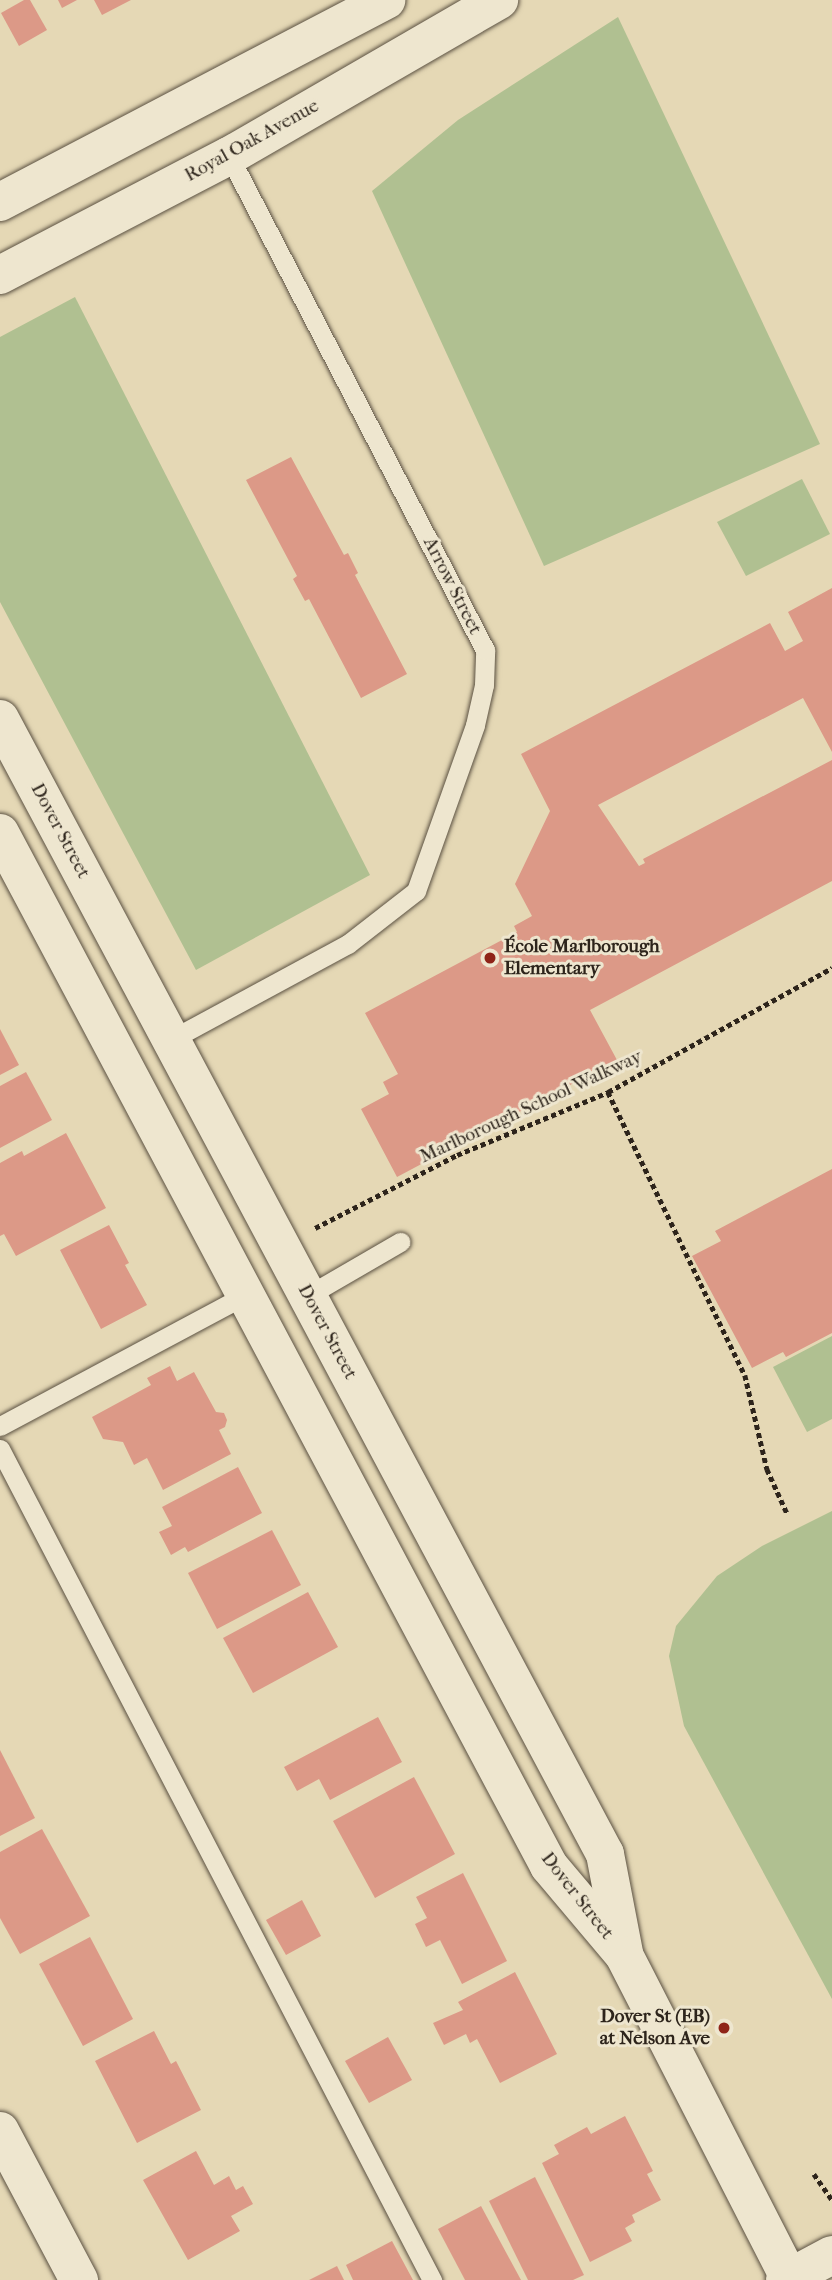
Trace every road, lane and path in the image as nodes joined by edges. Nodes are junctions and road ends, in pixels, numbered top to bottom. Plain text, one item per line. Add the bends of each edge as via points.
1 (386, 0) edge
2 (499, 0) edge
3 (229, 156) junction
4 (0, 202) edge
5 (0, 275) edge
6 (0, 719) edge
7 (0, 833) edge
8 (832, 968) edge
9 (172, 1039) junction
10 (608, 1092) junction
11 (315, 1228) dead end
12 (400, 1242) dead end
13 (245, 1295) junction
14 (307, 1296) junction
15 (0, 1426) edge
16 (0, 1449) edge
17 (787, 1513) dead end
18 (624, 1955) junction
19 (0, 2131) edge
20 (814, 2174) dead end
21 (832, 2200) edge
22 (832, 2255) edge
23 (788, 2279) edge
24 (79, 2280) edge
25 (432, 2280) edge

1 - 4 main road
2 - 3 main road, Royal Oak Avenue
3 - 5 main road, Royal Oak Avenue
3 - 9 lane, Arrow Street via 485,650 484,685 475,725 416,891 348,944
6 - 9 main road, Dover Street
7 - 13 main road, Dover Street
8 - 10 path, Marlborough School Walkway
9 - 14 main road, Dover Street
10 - 11 path, Marlborough School Walkway via 457,1154
10 - 17 path via 745,1376 767,1469
12 - 14 lane
13 - 15 lane
13 - 18 main road, Dover Street via 549,1866
14 - 18 main road, Dover Street via 605,1854
16 - 25 lane
18 - 23 main road, Dover Street
19 - 24 main road
20 - 21 path
22 - 23 main road

